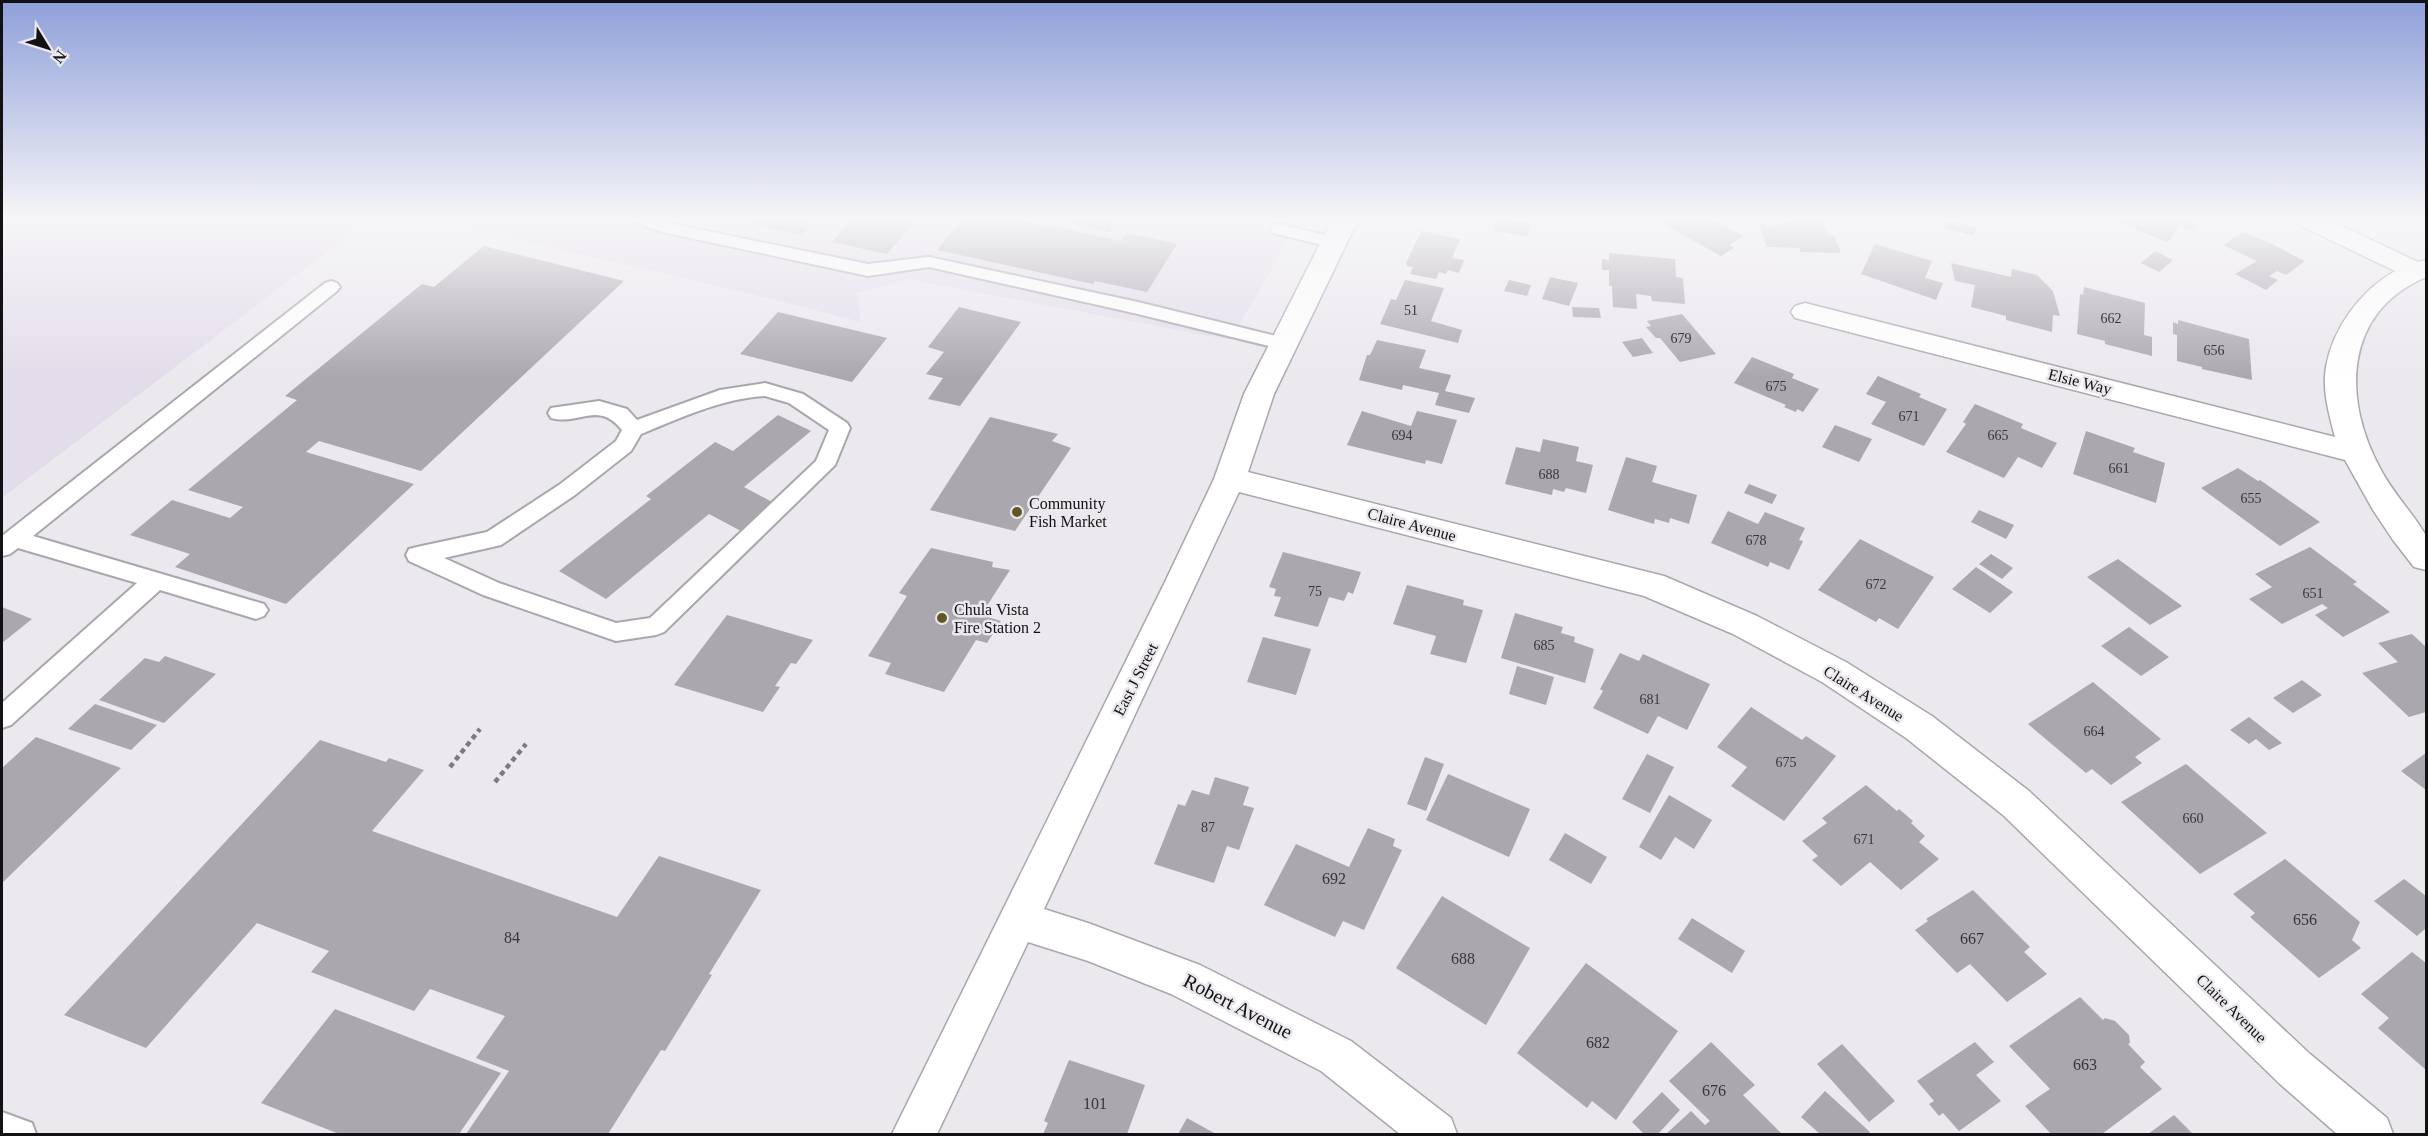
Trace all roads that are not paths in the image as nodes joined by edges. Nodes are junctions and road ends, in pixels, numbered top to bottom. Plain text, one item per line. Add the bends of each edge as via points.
1 (970, 271) edge
2 (1321, 271) edge
3 (2417, 271) edge
4 (331, 287) dead end
5 (1805, 312) dead end
6 (1285, 344) junction
7 (558, 413) dead end
8 (633, 429) junction
9 (2354, 452) junction
10 (1230, 479) junction
11 (7, 543) edge
12 (2427, 558) edge
13 (156, 580) junction
14 (256, 610) dead end
15 (2, 718) edge
16 (1018, 920) junction
17 (2, 1127) edge
18 (21, 1134) edge
19 (914, 1134) edge
20 (1435, 1134) edge
21 (2371, 1134) edge

1 - 6 lane
2 - 6 street, East J Street
3 - 9 street via 2387,287 2358,318 2343,351 2337,377
4 - 11 lane
5 - 9 street, Elsie Way
6 - 10 street, East J Street via 1259,394
7 - 8 lane via 599,408 620,414
8 - 8 lane via 736,391 778,391 816,409 840,428 825,465 656,626 616,632 491,589 417,555 493,539 624,446
9 - 12 street via 2406,534
10 - 16 street, East J Street
10 - 21 street, Claire Avenue via 1652,585 1745,625 1834,672 1919,727 2016,803 2295,1069
11 - 13 lane
13 - 14 lane
13 - 15 lane
16 - 19 street, East J Street
16 - 20 street, Robert Avenue via 1185,979 1336,1056
17 - 18 lane

